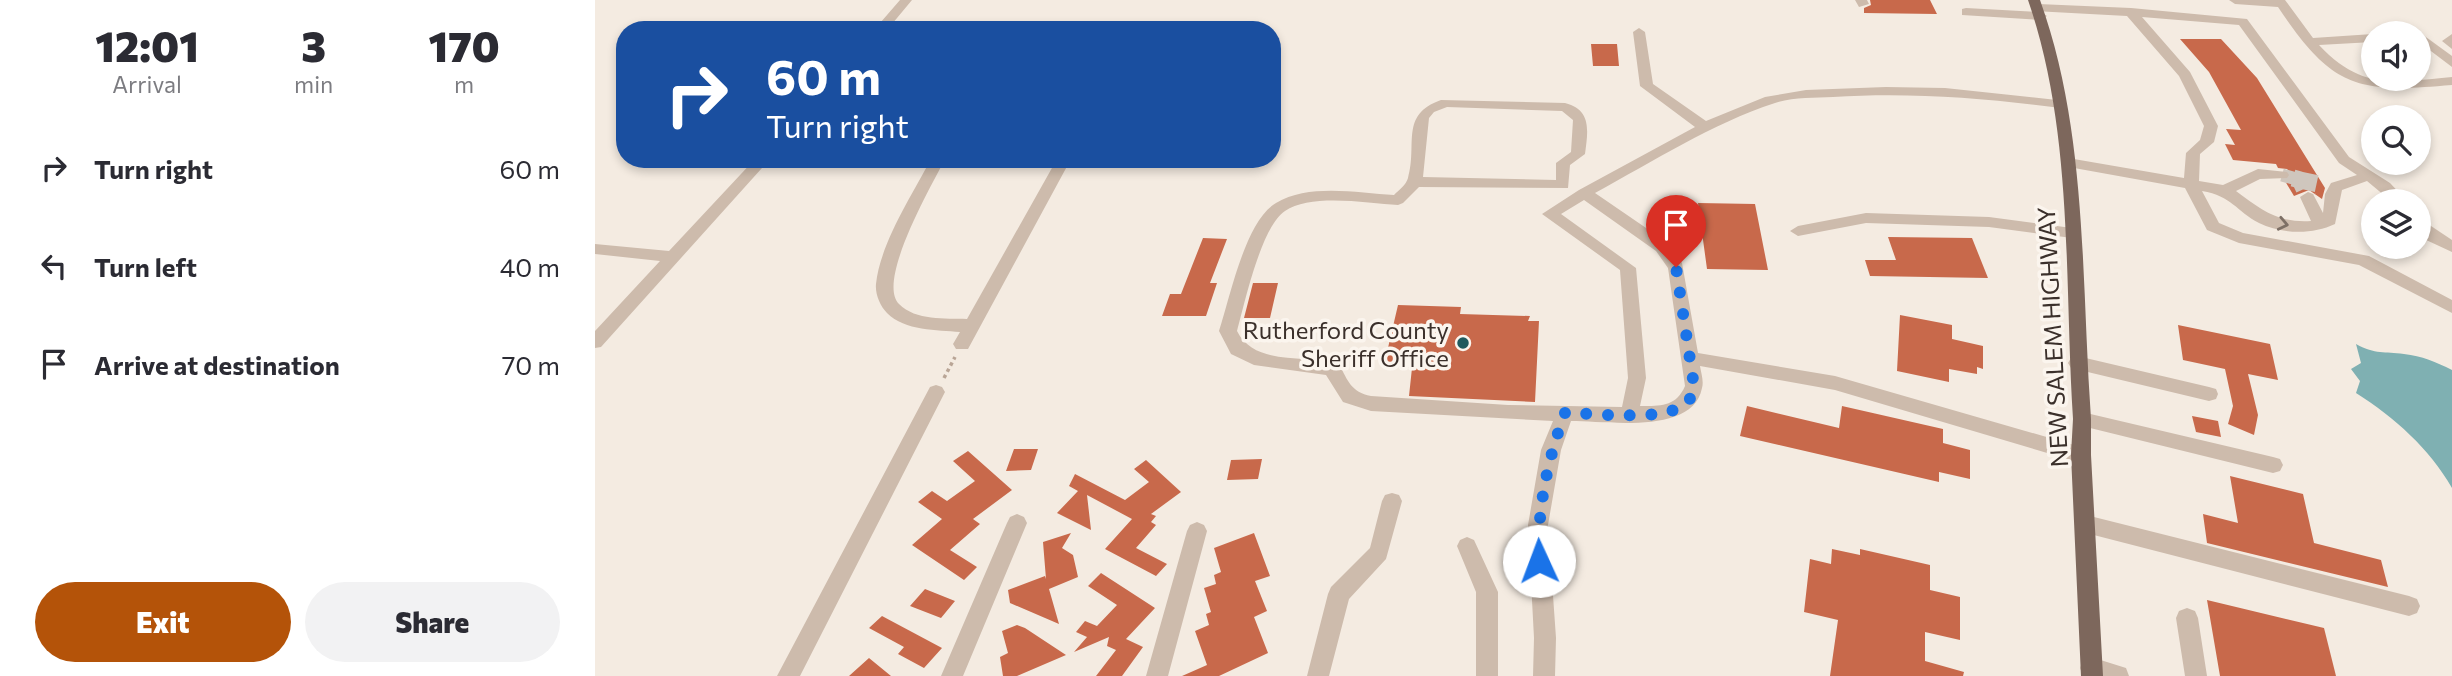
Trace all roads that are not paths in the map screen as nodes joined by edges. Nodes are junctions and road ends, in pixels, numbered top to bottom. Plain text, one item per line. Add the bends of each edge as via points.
1 (906, 0) edge
2 (2235, 0) edge
3 (2280, 2) edge
4 (2038, 8) edge
5 (1966, 12) dead end
6 (2131, 12) junction
7 (888, 21) edge
8 (1639, 32) dead end
9 (2452, 38) edge
10 (2361, 39) edge
11 (2309, 42) junction
12 (2431, 45) edge
13 (2452, 45) edge
14 (2452, 62) edge
15 (2452, 81) edge
16 (2061, 104) junction
17 (1706, 128) junction
18 (2068, 163) junction
19 (755, 168) edge
20 (934, 168) edge
21 (1059, 168) edge
22 (2361, 170) edge
23 (2282, 175) tunnel mouth
24 (2366, 175) edge
25 (2368, 175) edge
26 (1415, 182) junction
27 (2191, 184) junction
28 (1563, 185) junction
29 (2388, 189) edge
30 (2225, 190) junction
31 (1584, 193) junction
32 (2308, 197) tunnel mouth
33 (2320, 224) junction
34 (1798, 231) dead end
35 (2071, 233) junction
36 (2431, 236) edge
37 (2452, 247) edge
38 (603, 250) edge
39 (674, 257) junction
40 (595, 265) edge
41 (2452, 307) edge
42 (971, 326) junction
43 (595, 342) edge
44 (962, 344) road end
45 (1691, 358) junction
46 (2077, 363) junction
47 (936, 392) road end
48 (2209, 394) dead end
49 (1565, 413) junction
50 (1629, 415) junction
51 (2082, 419) junction
52 (2081, 455) junction
53 (2273, 465) dead end
54 (1392, 501) dead end
55 (1017, 523) dead end
56 (2087, 524) junction
57 (1197, 531) dead end
58 (1467, 546) dead end
59 (2409, 606) dead end
60 (2187, 618) dead end
61 (2091, 672) edge
62 (788, 676) edge
63 (952, 676) edge
64 (1157, 676) edge
65 (1318, 676) edge
66 (1487, 676) edge
67 (1544, 676) edge
68 (2118, 676) edge
69 (2196, 676) edge

1 - 7 street
2 - 3 street
3 - 11 street
4 - 5 street
4 - 6 street
4 - 16 main road, NEW SALEM HIGHWAY
6 - 22 street via 2242,22 2344,160
6 - 27 street via 2185,75 2211,126 2207,142 2193,153
8 - 17 street via 1647,86
9 - 13 street via 2448,41
10 - 11 street
11 - 15 street via 2342,72 2361,82
12 - 14 street
16 - 17 street via 1897,91 1825,93 1773,99
16 - 18 main road, NEW SALEM HIGHWAY
17 - 31 street
18 - 27 street
18 - 35 main road, NEW SALEM HIGHWAY
19 - 39 street
20 - 42 street via 892,258 884,285 887,302 898,314 919,321
21 - 42 street
23 - 30 street via 2258,174
24 - 33 street via 2356,182 2330,186 2333,209 2329,220
25 - 29 street
26 - 28 street
26 - 28 street via 1422,118 1429,109 1446,103 1471,102 1565,107 1577,112 1582,120 1578,155 1563,163
26 - 49 street via 1398,200 1299,200 1269,216 1251,256 1228,331 1237,349 1260,360 1333,369 1341,388 1355,401
27 - 30 street
27 - 41 street via 2213,226 2239,238 2363,260
28 - 31 street
30 -> 33 street via 2264,219 2302,227
31 - 45 street via 1662,247 1676,267
31 - 50 street via 1550,215 1628,268 1637,378
32 - 33 street
34 - 35 street via 1866,218 1989,222
35 - 46 main road, NEW SALEM HIGHWAY
36 - 37 street
38 - 39 street
38 - 40 street
39 - 43 street
42 - 44 street
45 - 50 street via 1694,386 1688,401 1672,411
45 - 52 street via 1835,383
46 - 48 street
46 - 51 main road, NEW SALEM HIGHWAY
47 - 62 street
49 - 50 street
49 - 67 street via 1551,450 1538,525
51 - 52 main road, NEW SALEM HIGHWAY
51 - 53 street
52 - 56 main road, NEW SALEM HIGHWAY
54 - 65 street via 1379,553 1339,594
55 - 63 street
56 - 59 street
56 - 61 main road, NEW SALEM HIGHWAY
57 - 64 street
58 - 66 street via 1487,592
60 - 69 street
61 - 68 street

